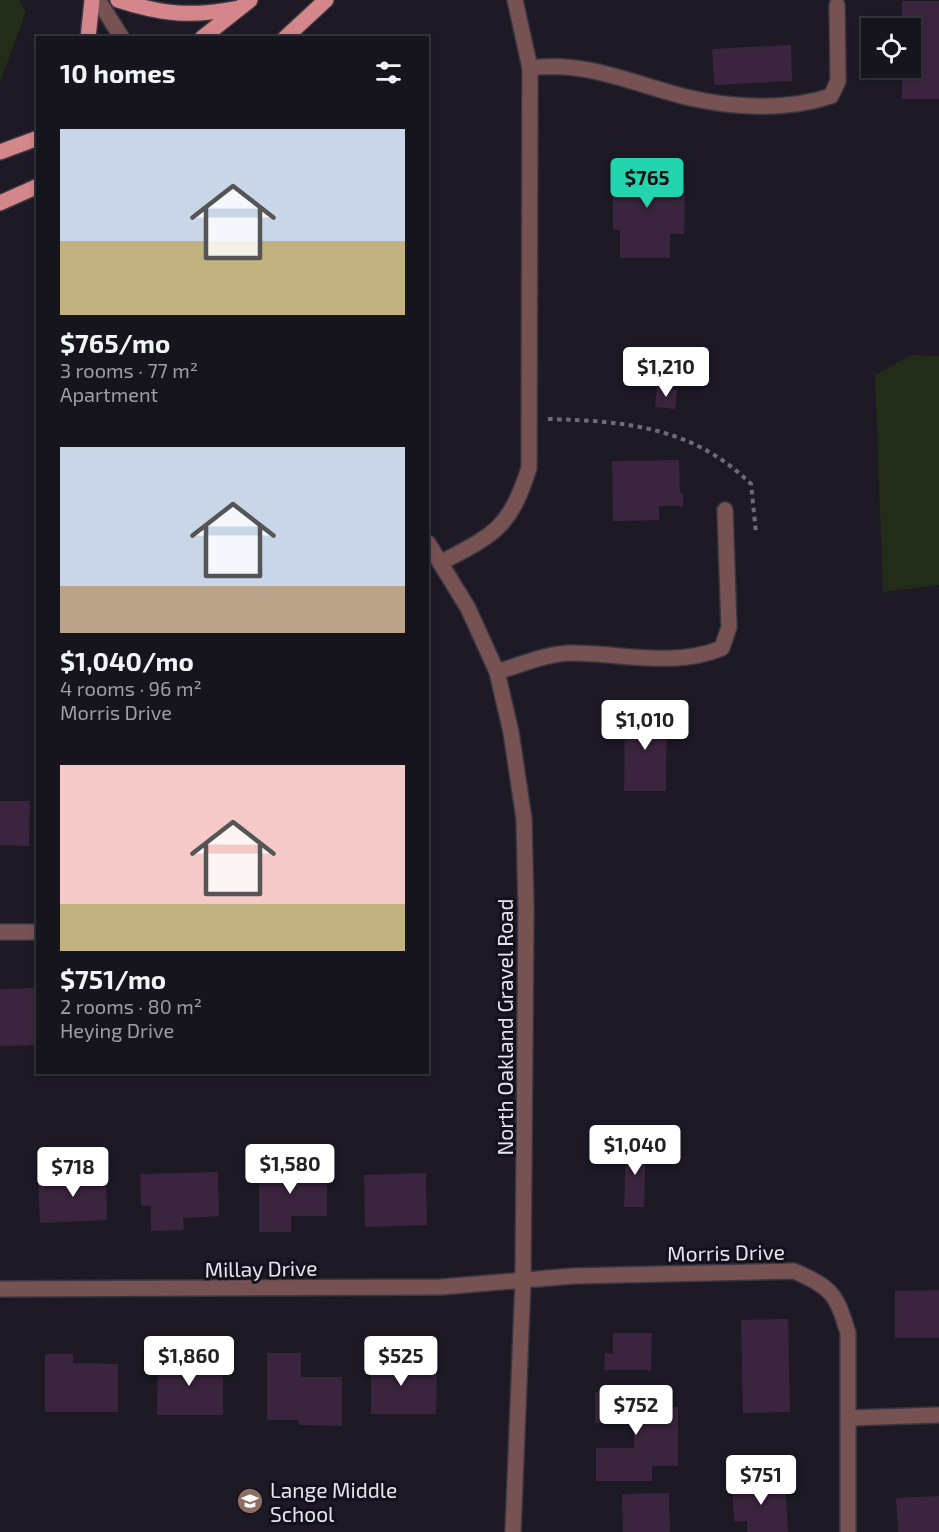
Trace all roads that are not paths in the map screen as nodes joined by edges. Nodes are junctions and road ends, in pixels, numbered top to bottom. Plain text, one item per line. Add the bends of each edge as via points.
1 (92, 0) edge
2 (98, 0) edge
3 (118, 0) edge
4 (326, 0) edge
5 (515, 0) edge
6 (244, 4) edge
7 (837, 5) dead end
8 (88, 36) edge
9 (121, 36) edge
10 (204, 36) edge
11 (287, 36) edge
12 (530, 69) junction
13 (36, 139) edge
14 (0, 152) edge
15 (36, 187) edge
16 (0, 203) edge
17 (725, 510) dead end
18 (429, 545) edge
19 (440, 563) junction
20 (497, 672) junction
21 (0, 932) edge
22 (36, 932) edge
23 (523, 1281) junction
24 (0, 1289) edge
25 (939, 1414) edge
26 (849, 1418) junction
27 (513, 1532) edge
28 (848, 1532) edge

1 - 8 main road
2 - 9 street
3 - 6 main road via 152,11 201,15
4 - 11 main road
5 - 12 street
6 - 10 main road
7 - 12 street via 838,81 831,96 810,103 725,103 687,97 579,67 550,65
12 - 19 street via 529,468 519,502 491,536
13 - 14 main road
15 - 16 main road
17 - 20 street via 729,627 722,648 704,656 657,658 570,653
18 - 19 street, North Oakland Gravel Road
19 - 20 street, North Oakland Gravel Road via 468,608
20 - 23 street, North Oakland Gravel Road via 524,819
21 - 22 street
23 - 24 street, Millay Drive via 441,1287
23 - 26 street, Morris Drive via 573,1276 794,1271 821,1283 839,1301 848,1333
23 - 27 street, North Oakland Gravel Road
25 - 26 street
26 - 28 street, Morris Drive

